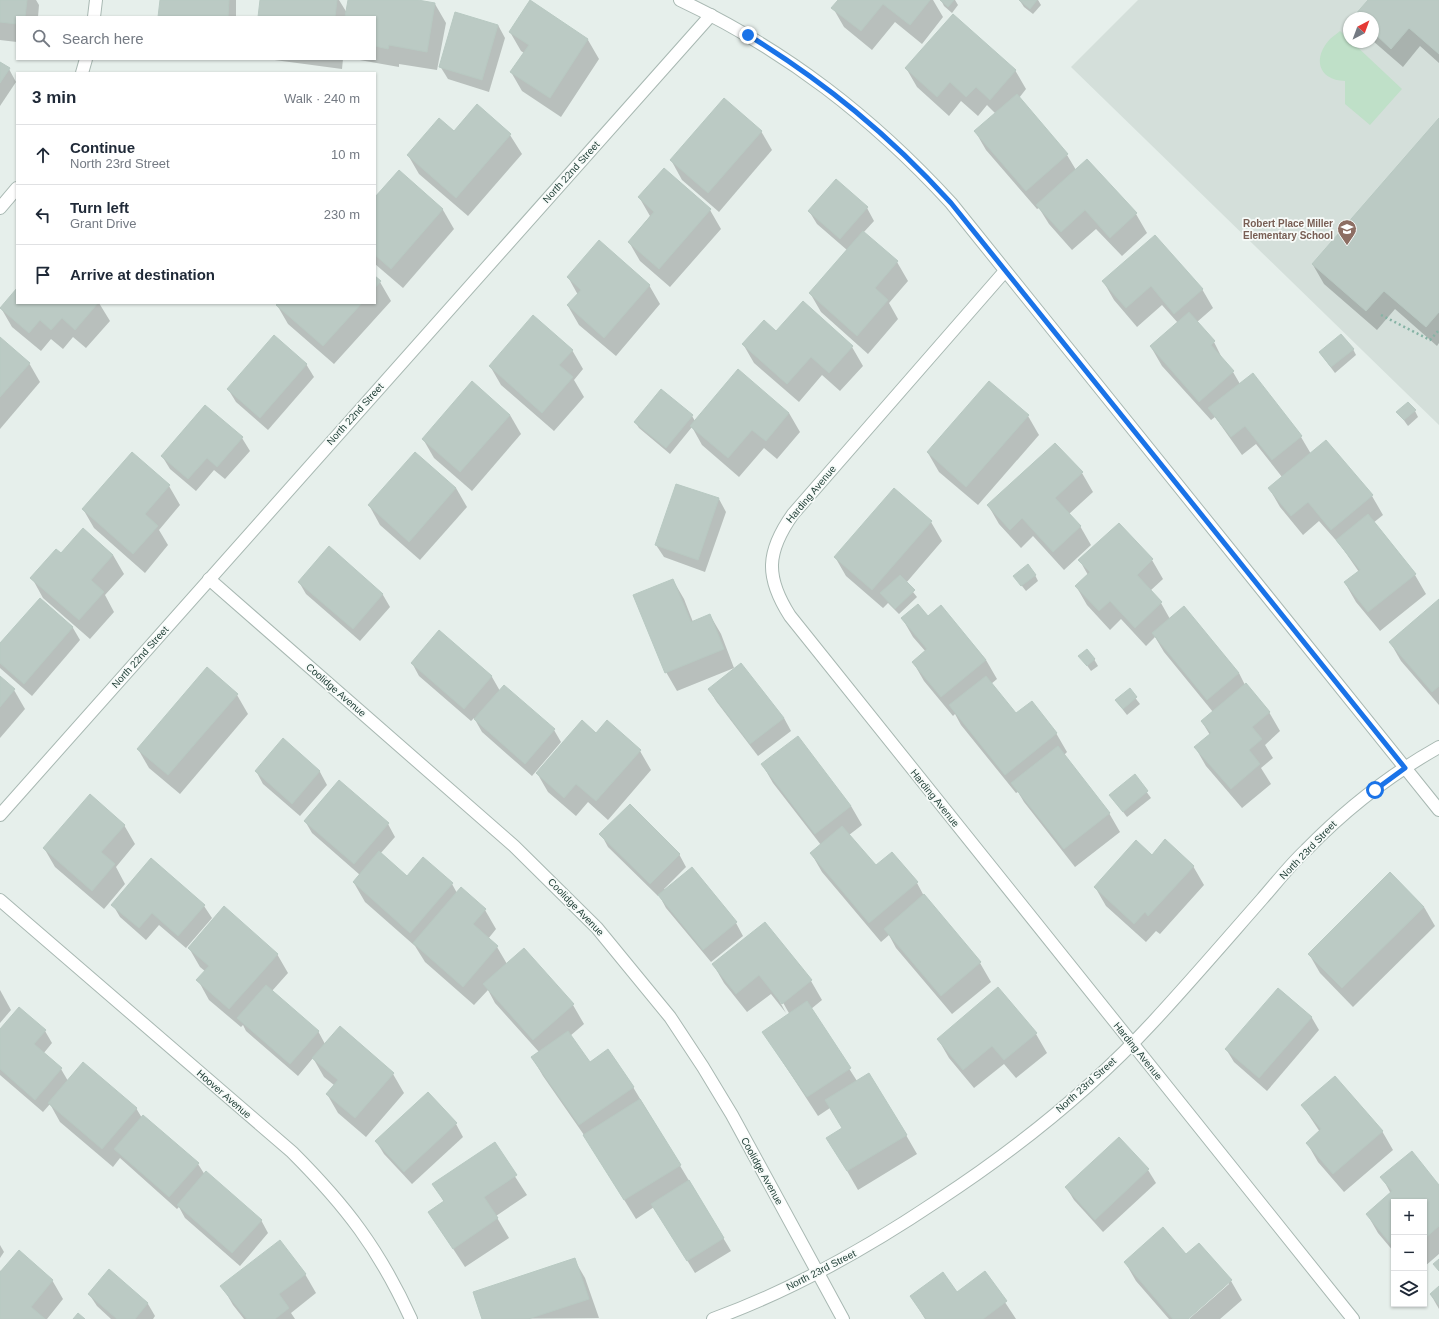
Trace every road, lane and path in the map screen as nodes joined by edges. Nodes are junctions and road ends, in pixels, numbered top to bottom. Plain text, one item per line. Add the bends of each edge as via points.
1 (96, 0) edge
2 (680, 0) edge
3 (712, 15) junction
4 (94, 16) edge
5 (86, 60) edge
6 (82, 72) edge
7 (16, 189) edge
8 (0, 208) edge
9 (1005, 271) junction
10 (1381, 315) dead end
11 (1439, 330) edge
12 (209, 579) junction
13 (1439, 747) edge
14 (1405, 768) junction
15 (1439, 810) edge
16 (0, 815) edge
17 (0, 900) edge
18 (1132, 1043) junction
19 (818, 1273) junction
20 (411, 1319) edge
21 (713, 1319) edge
22 (843, 1319) edge
23 (1353, 1319) edge

1 - 4 street
2 - 3 street
3 - 9 street via 787,59 859,113 951,203
3 - 12 street, North 22nd Street
5 - 6 street
7 - 8 street
9 - 14 street
9 - 18 street, Harding Avenue via 793,514 774,545 771,562 773,581 780,600 790,616
10 - 11 path via 1430,340
12 - 16 street, North 22nd Street
12 - 19 street, Coolidge Avenue via 514,846 597,928 670,1017 732,1115
13 - 14 street, North 23rd Street
14 - 15 street
14 - 18 street, North 23rd Street via 1352,807 1305,851
17 - 20 street, Hoover Avenue via 314,1174 337,1199 378,1254
18 - 19 street, North 23rd Street via 1048,1120 1004,1155 912,1218
18 - 23 street, Harding Avenue
19 - 21 street, North 23rd Street
19 - 22 street, Coolidge Avenue

